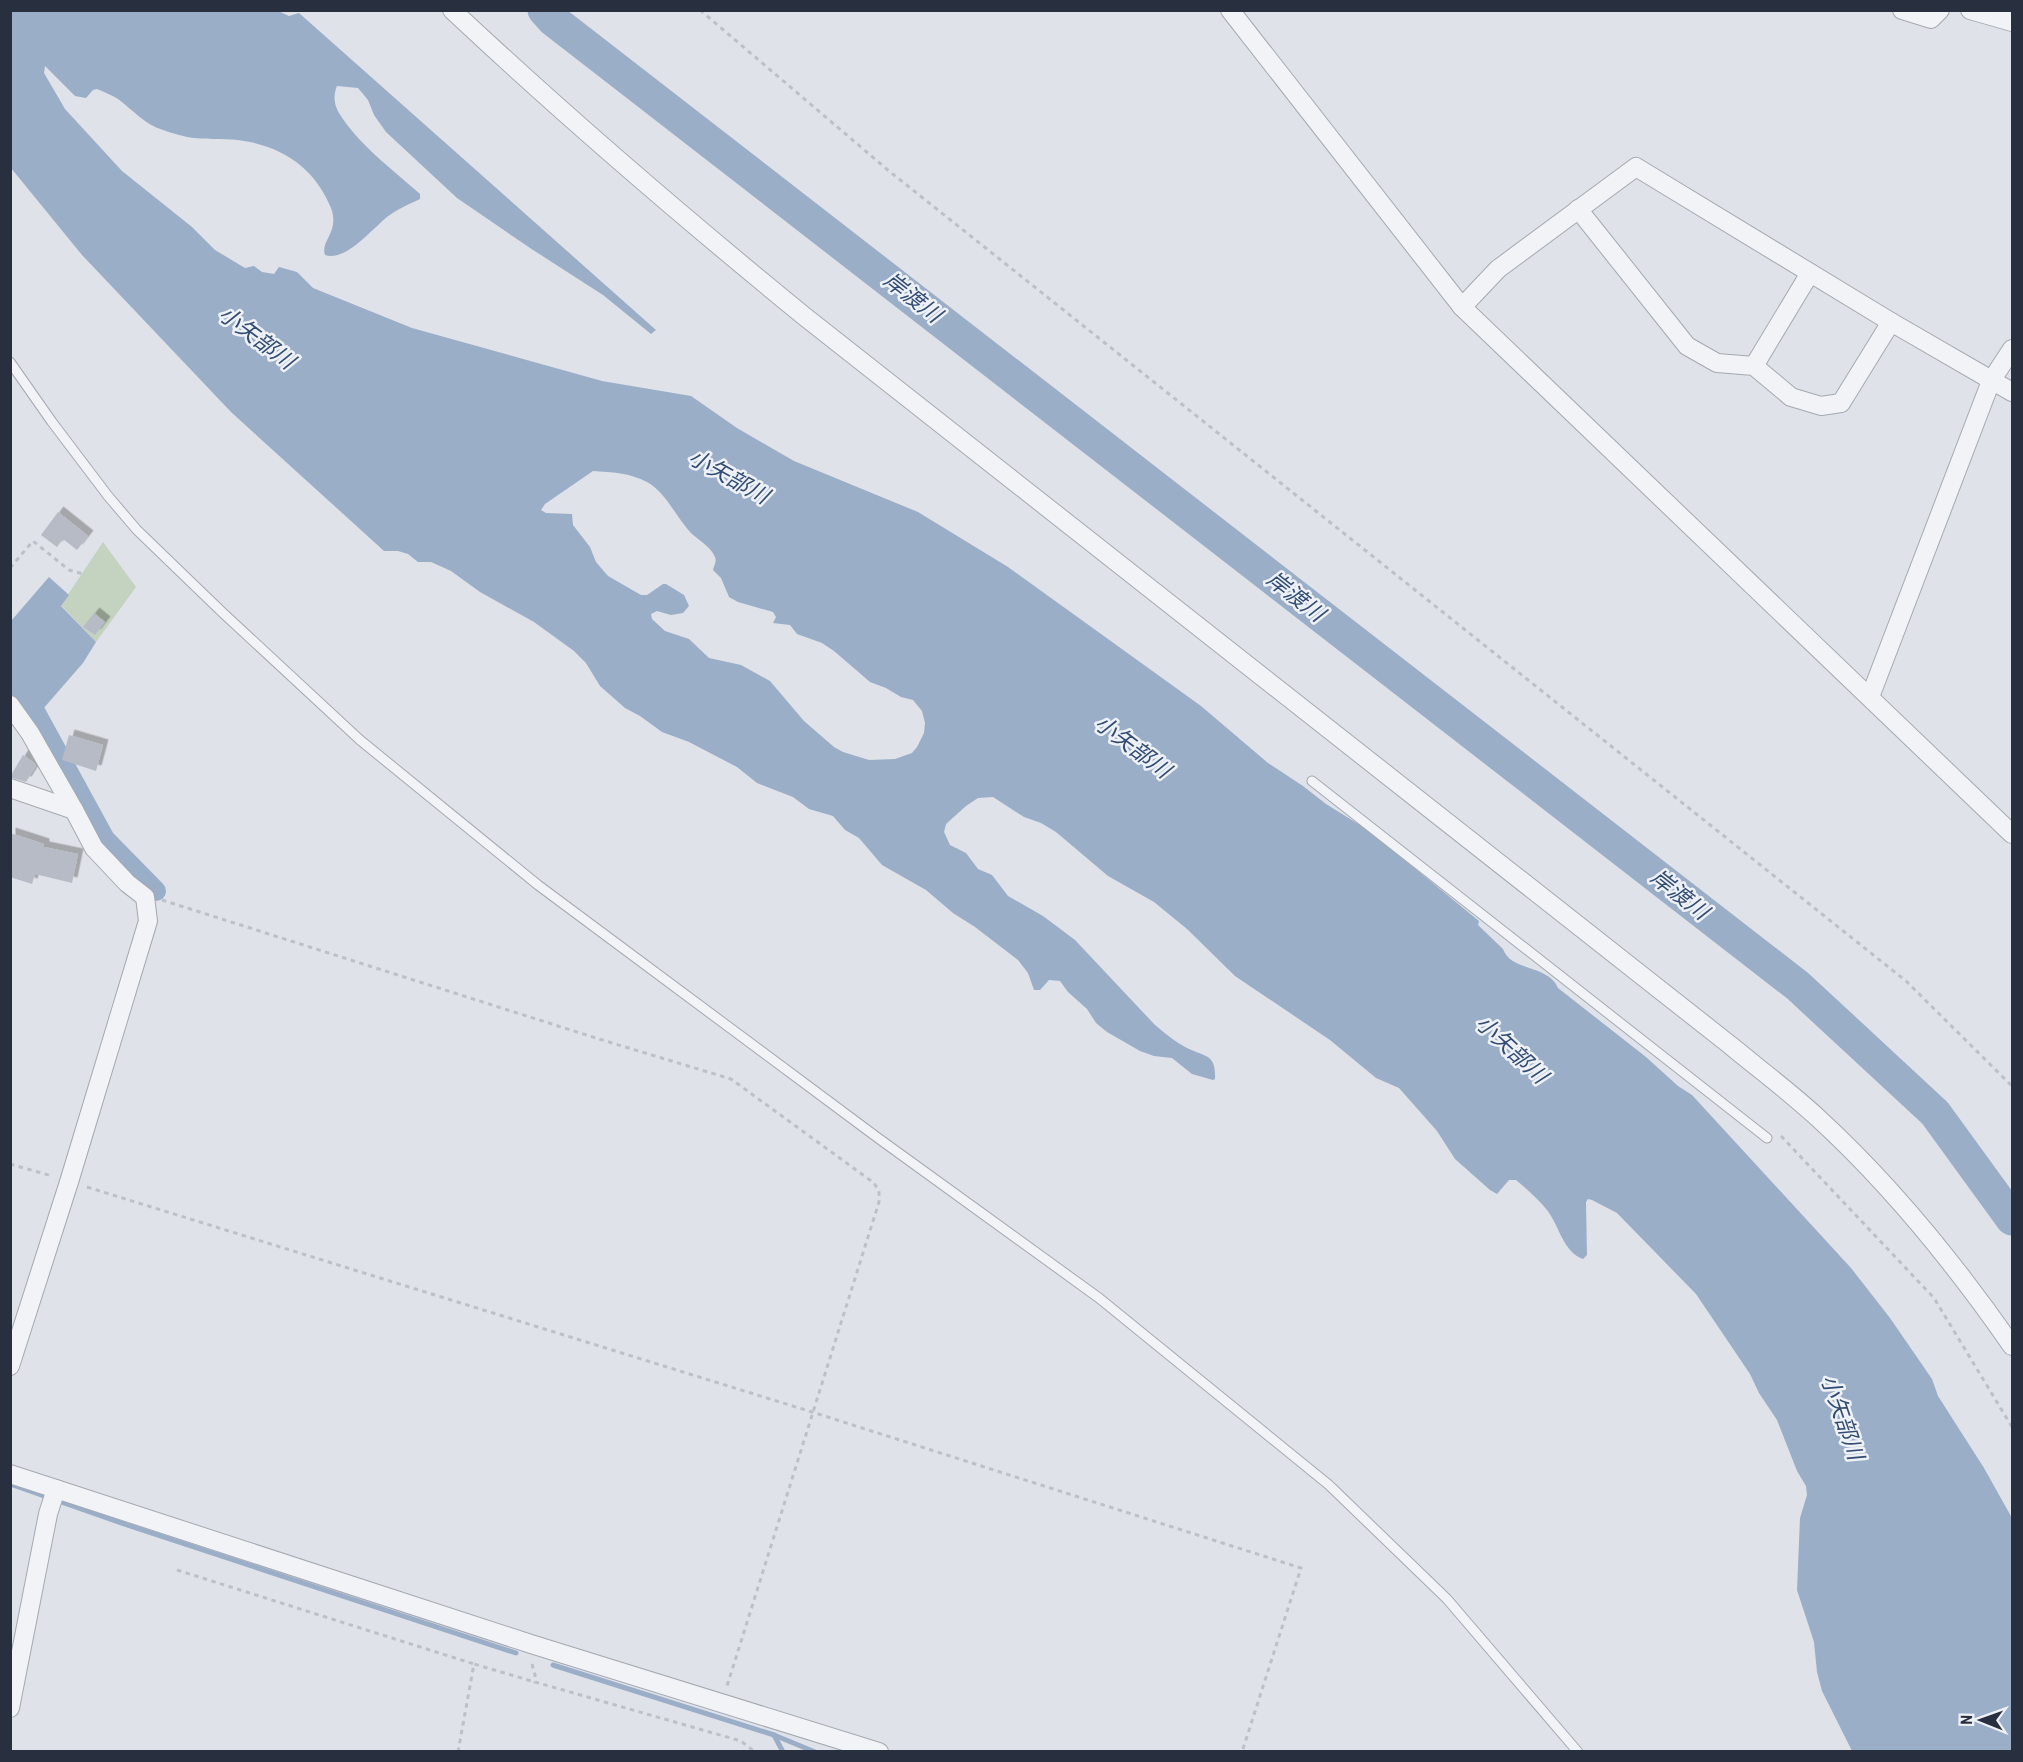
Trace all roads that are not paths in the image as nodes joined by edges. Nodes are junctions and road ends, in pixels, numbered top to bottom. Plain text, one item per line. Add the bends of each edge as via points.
1 (452, 10) edge
2 (1230, 10) edge
3 (1902, 10) edge
4 (1940, 10) edge
5 (1970, 10) edge
6 (2013, 22) edge
7 (1578, 209) junction
8 (1810, 273) junction
9 (1462, 307) junction
10 (1891, 322) junction
11 (2013, 349) edge
12 (10, 363) edge
13 (1754, 366) junction
14 (1991, 381) junction
15 (2013, 392) edge
16 (1870, 697) junction
17 (10, 705) edge
18 (1312, 781) dead end
19 (10, 788) edge
20 (74, 810) junction
21 (2013, 834) edge
22 (1767, 1138) road end
23 (2013, 1346) edge
24 (10, 1366) edge
25 (10, 1474) edge
26 (55, 1492) junction
27 (10, 1708) edge
28 (879, 1752) edge
29 (1578, 1752) edge

1 - 23 street via 686,220 804,316 1817,1117 1875,1174 1946,1256
2 - 9 street
3 - 4 street via 1931,19
5 - 6 street
7 - 8 street via 1636,167
7 - 9 street via 1498,268
7 - 13 street via 1687,346 1717,363
8 - 10 street
8 - 13 street
9 - 16 street
10 - 13 street via 1841,403 1821,406 1791,397
10 - 14 street
11 - 14 street
12 - 29 lane via 137,530 360,740 538,885 1099,1298 1329,1485 1447,1599
14 - 15 street
14 - 16 street
16 - 21 street
17 - 20 street
18 - 22 lane
19 - 20 street
20 - 24 street via 94,848 145,897 148,921
25 - 26 street
26 - 27 street
26 - 28 street

